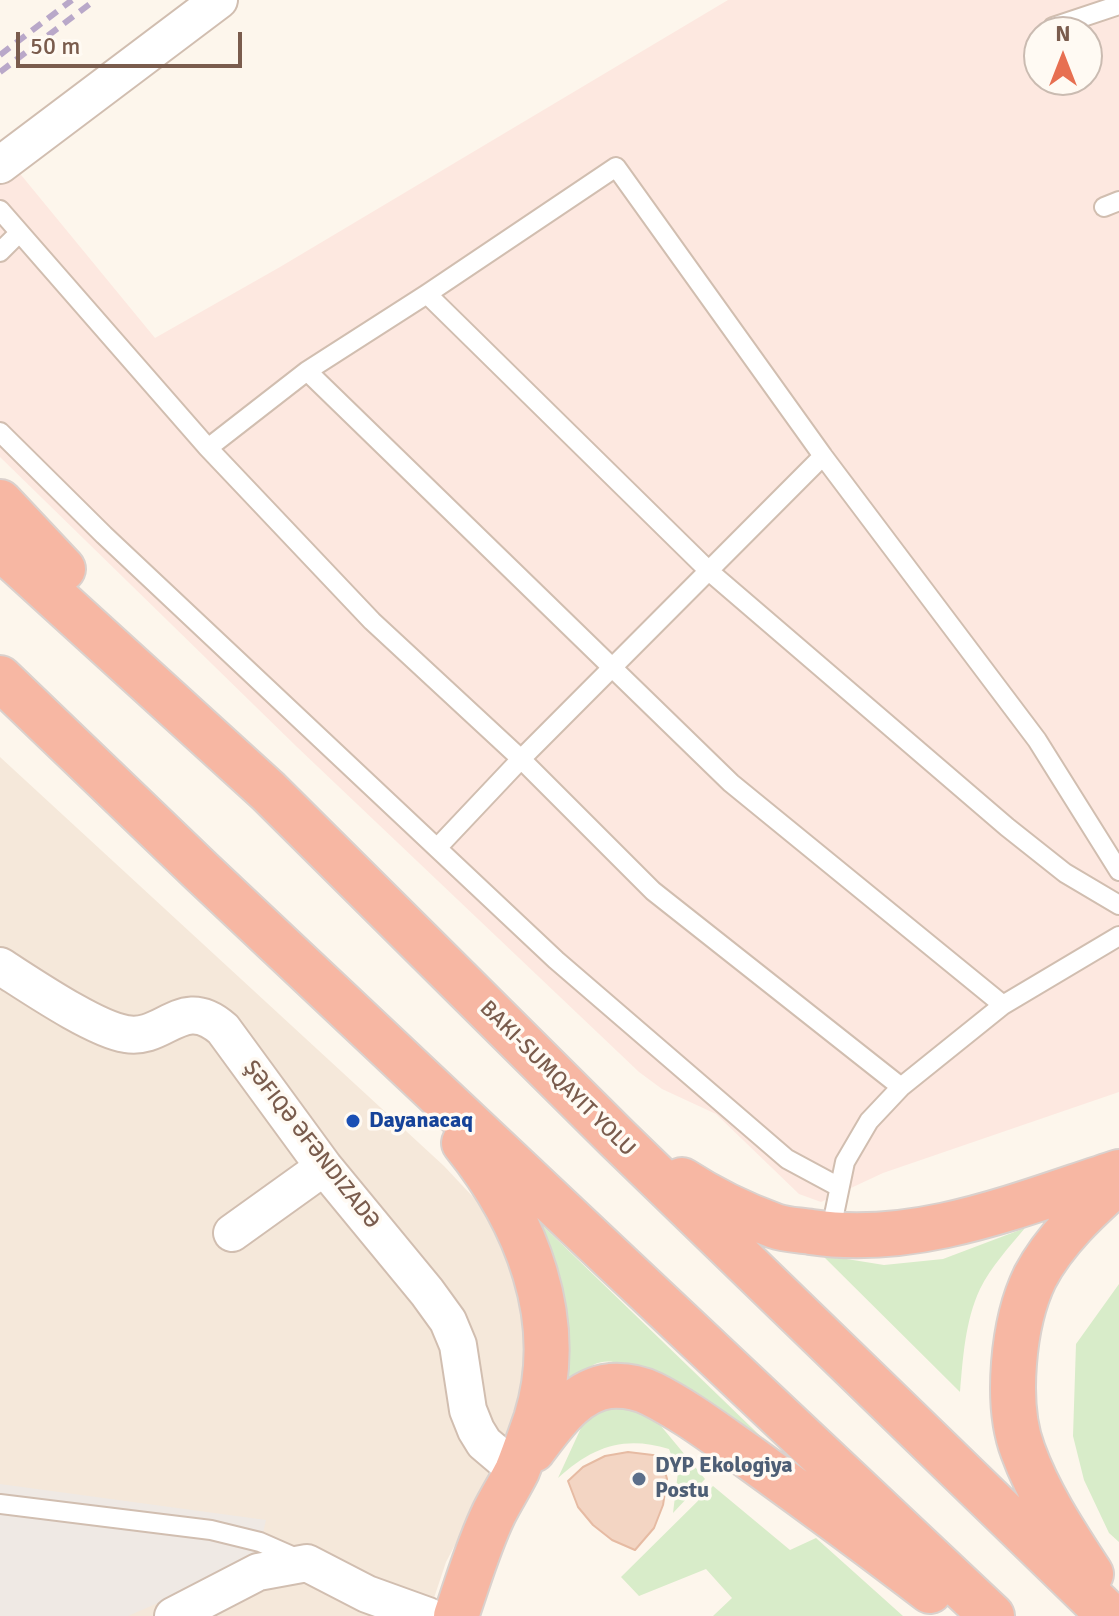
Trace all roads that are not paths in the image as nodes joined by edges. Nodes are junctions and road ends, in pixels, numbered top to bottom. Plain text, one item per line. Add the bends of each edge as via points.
1 (219, 0) edge
2 (1119, 5) edge
3 (1086, 16) edge
4 (0, 165) edge
5 (0, 210) edge
6 (18, 234) junction
7 (0, 252) edge
8 (427, 294) junction
9 (307, 371) junction
10 (0, 432) edge
11 (208, 448) junction
12 (823, 456) junction
13 (0, 502) edge
14 (0, 547) edge
15 (710, 572) junction
16 (612, 668) junction
17 (0, 678) edge
18 (0, 716) edge
19 (521, 759) junction
20 (268, 791) junction
21 (437, 848) junction
22 (1119, 871) edge
23 (202, 872) junction
24 (1119, 905) edge
25 (1119, 936) edge
26 (0, 966) edge
27 (1003, 1005) junction
28 (377, 1035) junction
29 (901, 1087) junction
30 (617, 1138) junction
31 (324, 1167) junction
32 (1119, 1172) edge
33 (1119, 1181) edge
34 (839, 1187) junction
35 (232, 1233) dead end
36 (830, 1235) junction
37 (517, 1471) junction
38 (0, 1504) edge
39 (307, 1563) junction
40 (173, 1616) edge
41 (428, 1616) edge
42 (456, 1616) edge
43 (962, 1616) edge
44 (992, 1616) edge
45 (1110, 1616) edge
46 (1118, 1616) edge

1 - 4 street
2 - 3 lane
5 - 6 lane
6 - 7 lane
6 - 11 lane
8 - 9 lane
8 - 12 lane via 616,167
8 - 15 lane
9 - 11 lane
9 - 16 lane
10 - 21 lane
11 - 19 lane via 372,621
12 - 15 lane
12 - 22 lane via 1037,740
13 - 20 highway
14 - 20 highway
15 - 16 lane
15 - 24 lane via 1007,827 1065,873
16 - 19 lane
16 - 27 lane via 731,783
17 - 23 highway
18 - 23 highway
19 - 21 lane
19 - 29 lane via 653,891
20 - 30 highway
21 - 34 lane via 556,960 787,1159
23 - 28 highway
25 - 27 lane
26 - 31 street, ŞƏFIQƏ ƏFƏNDIZADƏ via 98,1025 127,1035 185,1017 212,1019
27 - 29 lane
28 - 37 highway via 498,1189 537,1275 544,1300 545,1368 537,1416
28 - 44 highway
29 - 34 lane via 855,1142
30 - 36 highway via 711,1199 778,1227
30 - 45 highway
31 - 35 street
31 - 37 street, ŞƏFIQƏ ƏFƏNDIZADƏ via 448,1321 476,1430
32 - 36 highway via 938,1227 877,1237
33 - 46 highway via 1075,1221 1035,1278 1015,1344 1013,1382 1022,1448 1039,1489
34 - 36 lane
37 - 42 highway via 493,1514
37 - 43 highway via 566,1410 589,1392 611,1386 649,1393 816,1504
38 - 39 lane via 211,1530 260,1542
39 - 40 street via 258,1572
39 - 41 street via 367,1594

